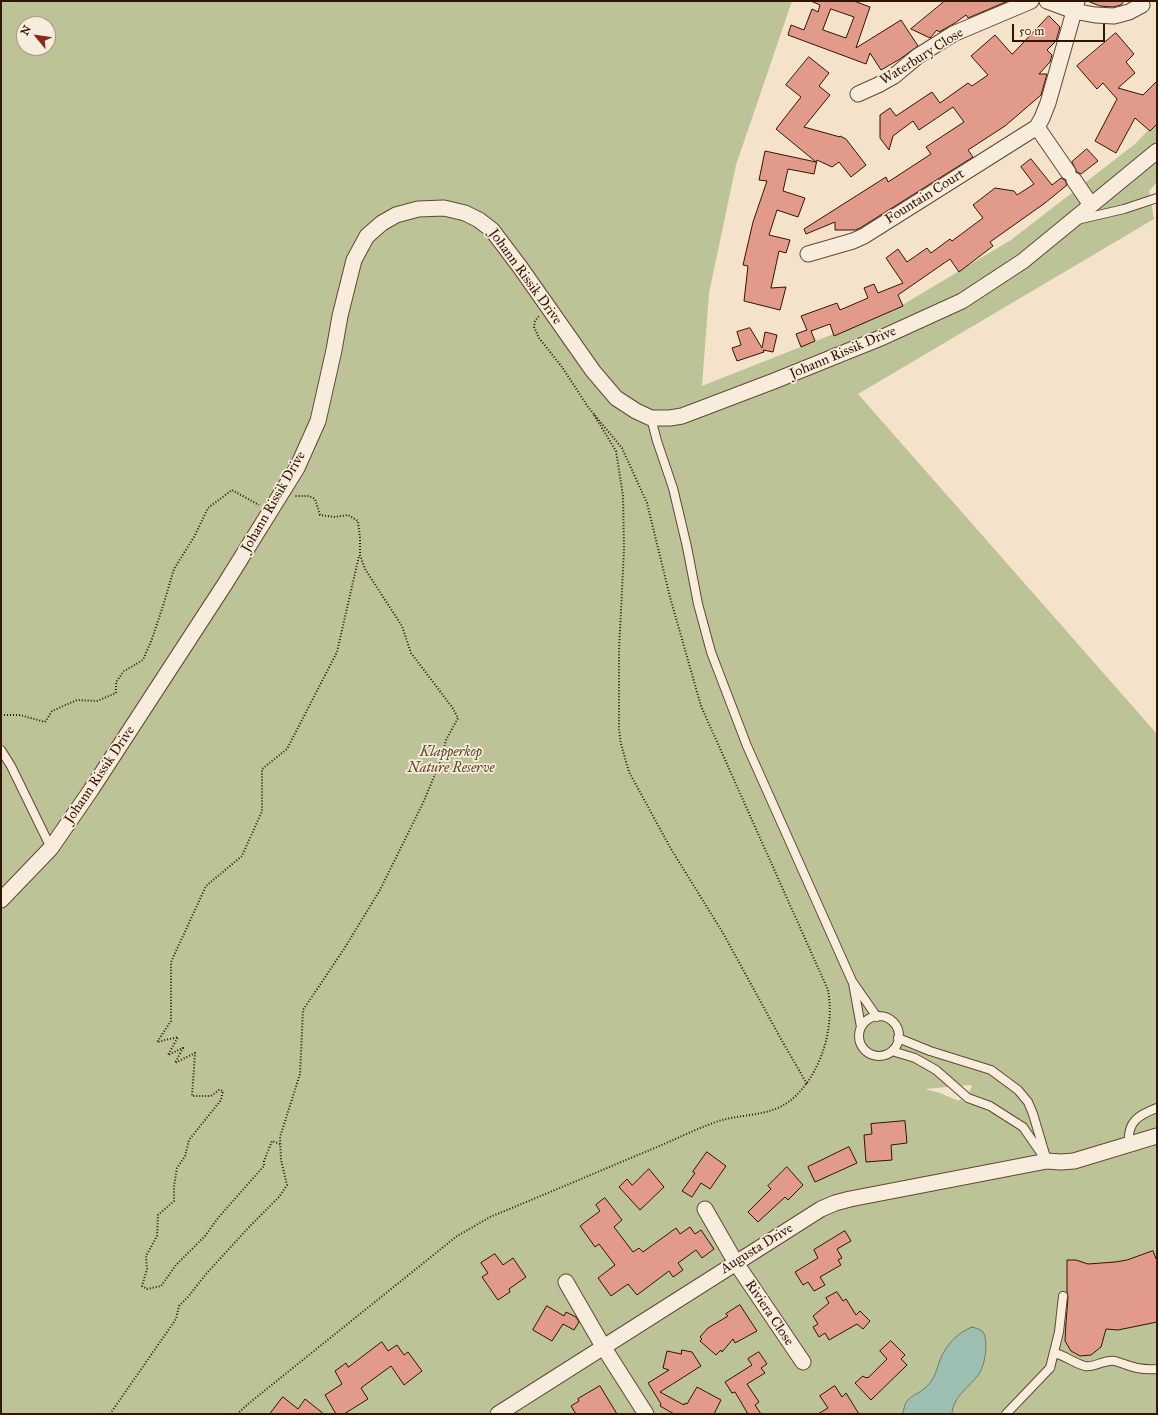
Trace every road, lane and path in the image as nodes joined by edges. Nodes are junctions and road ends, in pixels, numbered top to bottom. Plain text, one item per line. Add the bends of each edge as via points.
1 (1031, 1) edge
2 (1047, 1) edge
3 (1142, 5) dead end
4 (1076, 6) edge
5 (858, 94) dead end
6 (1037, 126) junction
7 (1157, 151) edge
8 (1157, 198) edge
9 (1091, 205) junction
10 (1070, 222) junction
11 (808, 254) dead end
12 (549, 309) junction
13 (588, 407) junction
14 (651, 418) junction
15 (280, 496) junction
16 (263, 508) dead end
17 (360, 555) junction
18 (1, 715) edge
19 (1, 750) edge
20 (51, 848) junction
21 (1, 900) edge
22 (852, 980) junction
23 (877, 1016) junction
24 (861, 1027) junction
25 (898, 1038) junction
26 (892, 1051) junction
27 (807, 1084) junction
28 (1157, 1108) edge
29 (1157, 1136) edge
30 (280, 1144) junction
31 (1129, 1144) junction
32 (1047, 1162) junction
33 (705, 1209) dead end
34 (736, 1263) junction
35 (566, 1282) dead end
36 (1063, 1296) dead end
37 (604, 1348) junction
38 (1054, 1353) junction
39 (803, 1362) dead end
40 (1157, 1369) edge
41 (110, 1414) edge
42 (237, 1414) edge
43 (498, 1414) edge
44 (646, 1414) edge
45 (1006, 1414) edge

1 - 5 street, Waterbury Close via 952,34 918,56 894,76
2 - 4 street
3 - 4 street via 1114,16 1095,15
4 - 6 street via 1048,103
6 - 9 street
6 - 11 street, Fountain Court via 864,236
7 - 9 street, Johann Rissik Drive
8 - 10 lane via 1124,210
9 - 10 street, Johann Rissik Drive
10 - 14 street, Johann Rissik Drive via 1023,261 962,301 876,340 697,410 676,417
12 - 13 path via 535,320 534,327 539,338
12 - 14 street, Johann Rissik Drive via 593,371 616,398
12 - 15 street, Johann Rissik Drive via 492,230 479,220 465,213 444,208 418,209 396,215 382,223 367,236 354,260 318,421 297,468
13 - 27 path via 622,448 647,504 701,706 828,990 831,1009 825,1043 816,1069
13 - 27 path via 616,451 623,496 619,730 629,772 671,849 723,932
14 - 22 lane via 674,488 698,604 711,652 746,746
15 - 17 path via 309,496 315,499 320,514 335,517 348,515 358,521
15 - 20 street, Johann Rissik Drive via 100,777
16 - 18 path via 232,490 208,508 174,569 164,606 143,660 124,671 116,682 116,694 97,701 77,700 52,710 45,722 20,715
17 - 30 path via 365,569 402,626 411,653 458,718 446,740 441,760 423,803 380,890 303,1010 300,1074
17 - 30 path via 337,652 287,749 262,768 262,811 242,856 206,886 171,962 171,1021 157,1042 178,1037 168,1055 183,1048 175,1063 195,1053 192,1096 211,1096 219,1090 222,1091 221,1100 189,1140 185,1156 177,1168 174,1201 158,1215 156,1236 146,1256 142,1286 147,1289 161,1286 176,1265 205,1236 264,1166 272,1141
19 - 20 lane
20 - 21 street, Johann Rissik Drive
22 - 23 lane
22 - 24 lane
23 - 24 lane via 870,1018
23 - 25 lane via 884,1017 895,1025
24 - 26 lane via 859,1040 866,1052 879,1056
25 - 26 lane
25 - 32 lane via 991,1070 1018,1090 1028,1102 1033,1114
26 - 32 lane via 915,1058 936,1070 968,1098 990,1106 1023,1127
27 - 42 path via 790,1101 779,1107 714,1122 490,1217 457,1236
28 - 31 lane via 1138,1118 1131,1125
29 - 31 street, Augusta Drive
30 - 41 path via 287,1185 279,1198 250,1226 180,1306 176,1319
31 - 32 street, Augusta Drive via 1074,1161
32 - 34 street, Augusta Drive via 834,1203
33 - 34 street, Riviera Close
34 - 37 street, Augusta Drive
34 - 39 street, Riviera Close
35 - 37 street
36 - 38 lane
37 - 43 street, Augusta Drive
37 - 44 street
38 - 40 lane via 1087,1366 1115,1361 1144,1369
38 - 45 lane via 1050,1368

